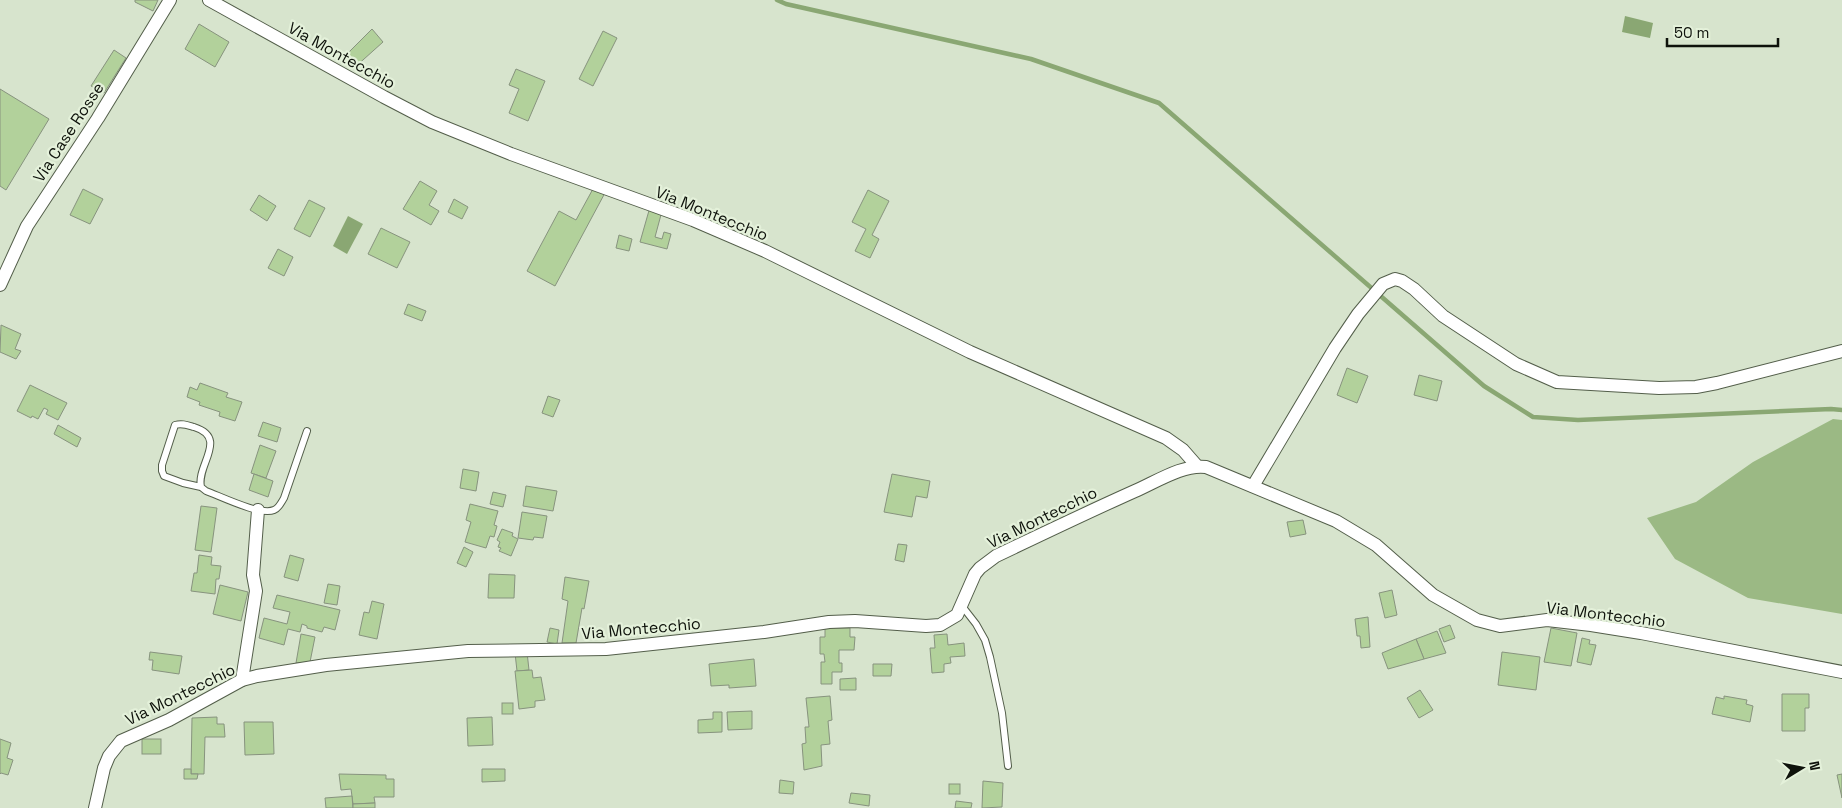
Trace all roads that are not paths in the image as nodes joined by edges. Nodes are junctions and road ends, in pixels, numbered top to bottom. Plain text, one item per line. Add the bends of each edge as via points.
1 (170, 0) edge
2 (210, 0) edge
3 (0, 285) edge
4 (1842, 351) edge
5 (307, 431) dead end
6 (1197, 466) junction
7 (1253, 486) junction
8 (202, 487) junction
9 (258, 510) junction
10 (962, 606) junction
11 (1842, 672) edge
12 (242, 680) junction
13 (1008, 766) dead end
14 (95, 808) edge

1 - 3 street, Via Case Rosse via 27,226
2 - 6 street, Via Montecchio via 432,122 693,220 765,251 970,352 1166,438
4 - 7 street via 1696,387 1557,382 1516,364 1442,316 1414,289 1395,279 1383,284 1358,314
5 - 9 lane via 279,507 270,511
6 - 7 street, Via Montecchio
6 - 10 street, Via Montecchio via 1114,500 996,556 975,574
7 - 11 street, Via Montecchio via 1336,522 1376,545 1433,595 1477,620 1500,626 1547,620 1591,625
8 - 8 lane via 200,481 210,450 207,433 181,423 175,425 162,471 164,476
8 - 9 lane
9 - 12 street via 252,575 256,591
10 - 12 street, Via Montecchio via 957,615 940,625 829,622 606,649 468,651 326,665
10 - 13 lane via 985,640 990,657 1002,713
12 - 14 street, Via Montecchio via 169,720 121,741 104,768

